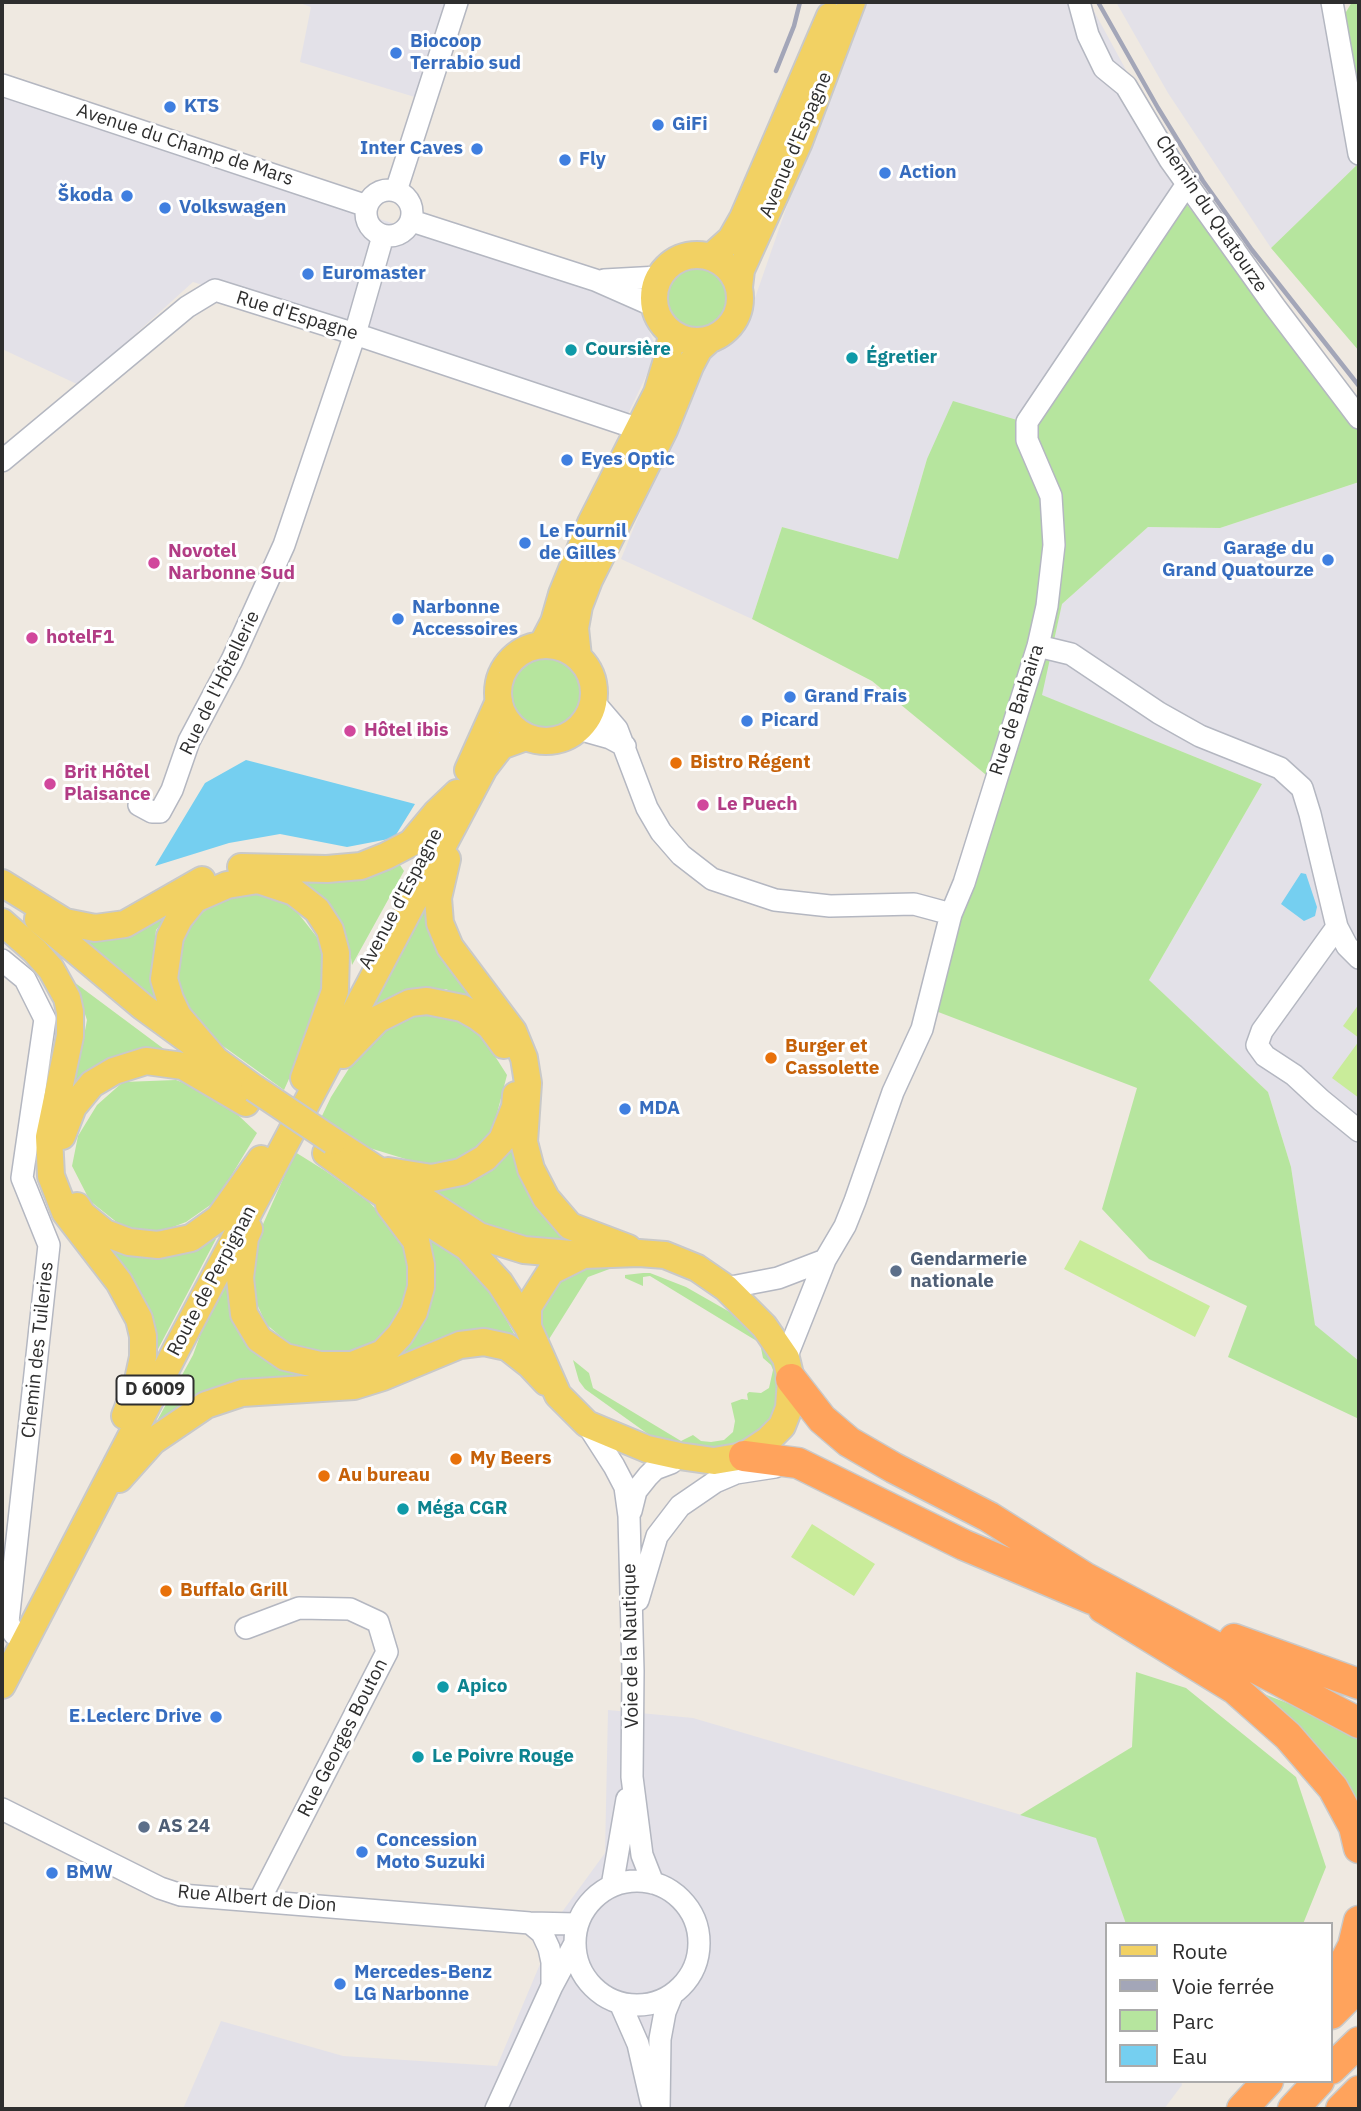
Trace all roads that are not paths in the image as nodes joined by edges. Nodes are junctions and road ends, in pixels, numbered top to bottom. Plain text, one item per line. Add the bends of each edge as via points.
1 (457, 2) edge
2 (837, 2) edge
3 (852, 2) edge
4 (1079, 2) edge
5 (1332, 2) edge
6 (2, 85) edge
7 (1359, 154) edge
8 (1187, 184) junction
9 (397, 191) junction
10 (367, 205) junction
11 (412, 220) junction
12 (383, 236) junction
13 (711, 257) junction
14 (659, 277) junction
15 (595, 280) junction
16 (739, 287) junction
17 (654, 306) junction
18 (355, 334) junction
19 (672, 334) junction
20 (709, 340) junction
21 (1359, 418) edge
22 (639, 429) junction
23 (2, 461) edge
24 (542, 645) junction
25 (1038, 646) junction
26 (578, 657) junction
27 (499, 701) junction
28 (593, 701) junction
29 (578, 729) junction
30 (526, 737) junction
31 (625, 746) junction
32 (484, 768) junction
33 (457, 793) junction
34 (139, 805) dead end
35 (2, 883) edge
36 (2, 889) edge
37 (951, 914) junction
38 (2, 920) edge
39 (1338, 926) junction
40 (1359, 958) edge
41 (2, 960) edge
42 (214, 1058) junction
43 (250, 1096) junction
44 (303, 1098) junction
45 (1359, 1131) edge
46 (281, 1139) junction
47 (371, 1176) junction
48 (639, 1252) junction
49 (583, 1255) junction
50 (825, 1260) junction
51 (726, 1288) junction
52 (528, 1327) junction
53 (789, 1369) junction
54 (558, 1395) junction
55 (587, 1424) junction
56 (108, 1456) junction
57 (679, 1456) junction
58 (744, 1456) junction
59 (798, 1463) junction
60 (629, 1516) junction
61 (1081, 1585) junction
62 (50, 1590) junction
63 (246, 1628) dead end
64 (14, 1634) junction
65 (632, 1637) junction
66 (2, 1658) edge
67 (1359, 1684) edge
68 (2, 1685) edge
69 (1359, 1723) edge
70 (632, 1777) junction
71 (2, 1809) edge
72 (1359, 1848) edge
73 (653, 1883) junction
74 (611, 1886) junction
75 (259, 1900) junction
76 (1359, 1922) edge
77 (530, 1923) junction
78 (576, 1934) junction
79 (1333, 1980) edge
80 (552, 1986) junction
81 (1359, 1986) edge
82 (672, 1995) junction
83 (620, 2003) junction
84 (1333, 2012) edge
85 (1359, 2042) edge
86 (1333, 2067) edge
87 (1256, 2083) edge
88 (1266, 2083) edge
89 (1317, 2083) edge
90 (1359, 2091) edge
91 (496, 2109) edge
92 (653, 2109) edge
93 (659, 2109) edge
94 (1241, 2109) edge
95 (1293, 2109) edge
96 (1341, 2109) edge

1 - 9 street
2 - 13 main road, Avenue d'Espagne via 743,218 731,239
3 - 16 main road, Avenue d'Espagne via 799,142 741,270
4 - 8 street, Chemin du Quatourze via 1104,68 1126,86
5 - 7 street
6 - 10 street, Avenue du Champ de Mars
8 - 21 street, Chemin du Quatourze
8 - 25 street, Rue de Barbaira via 1027,422 1027,440 1051,496 1054,545
9 - 10 street via 377,193
9 - 11 street via 410,201
10 - 12 street via 369,226
11 - 12 street via 404,232
11 - 15 street
12 - 18 street
13 - 14 main road via 694,255 675,261
13 - 16 main road via 726,266
14 - 15 street
14 - 17 main road
15 - 17 street
16 - 20 main road via 738,313 732,324
17 - 19 main road
18 - 22 street, Rue d'Espagne
18 - 23 street, Rue d'Espagne via 215,290 187,307
18 - 34 street, Rue de l'Hôtellerie via 285,545 189,741 160,812
19 - 20 main road via 691,341
19 - 22 main road via 657,393
20 - 26 main road via 690,366 664,430 589,580 575,628
22 - 24 main road via 591,523
24 - 26 main road
24 - 27 main road via 513,658 503,671
25 - 37 street, Rue de Barbaira
25 - 39 street via 1071,654 1159,713 1200,736 1280,768 1302,788
26 - 28 main road via 590,673
27 - 30 main road via 505,717
27 - 33 main road, Avenue d'Espagne
28 - 29 main road
28 - 31 street
29 - 30 main road via 549,741
29 - 31 street
30 - 32 main road, Avenue d'Espagne via 500,746
31 - 37 street via 647,808 661,832 712,879 775,900 830,906 914,904
32 - 44 main road, Avenue d'Espagne
32 - 48 main road via 443,868 440,922 450,947 513,1031 524,1058 528,1083 524,1142 546,1198 570,1226
33 - 35 main road via 411,843 361,866 244,866 208,876 125,924 95,928 65,922
33 - 44 main road, Avenue d'Espagne
36 - 42 main road, D 6009 via 143,1007
37 - 50 street, Rue de Barbaira via 922,1029 892,1091 845,1226
38 - 43 main road, D 6009 via 55,953
38 - 56 main road, D 6009 via 51,969 67,998 70,1037 50,1138 51,1176 65,1212 131,1301 143,1336 137,1385
39 - 40 street
39 - 45 street via 1262,1031 1257,1045
41 - 64 street, Chemin des Tuileries via 25,979 45,1020 22,1178 49,1245 8,1622
42 - 43 main road, D 6009
42 - 44 main road via 178,1016 164,979 165,958 178,919 195,899 227,885 258,880 294,892 317,910 330,930 336,953 335,991
43 - 46 main road via 183,1066 146,1061 114,1071 92,1084 73,1107 62,1134 61,1164 69,1193 82,1214 105,1233 158,1245 191,1238 219,1218
43 - 47 main road, D 6009, bridge
44 - 46 main road, Route de Perpignan / D 6009
44 - 47 main road, D 6009 via 377,1018 401,1006 445,1003 490,1026 510,1054 516,1087 502,1140 485,1158 461,1172 432,1178
46 - 47 main road via 267,1192 245,1238 240,1278 244,1314 259,1339 285,1357 320,1365 352,1365 383,1353 414,1312 421,1287 416,1241
46 - 56 main road, Route de Perpignan / D 6009
46 - 62 main road, Route de Perpignan / D 6009
47 - 49 main road, D 6009 via 478,1236 524,1250
47 - 52 main road, D 6009 via 467,1247 500,1283
48 - 49 main road, D 6009
48 - 51 main road, D 6009 via 665,1255 697,1268
49 - 52 main road via 551,1271 528,1307
50 - 51 street via 778,1278
50 - 53 street, Rue de Barbaira
51 - 53 main road, D 6009 via 764,1326
52 - 54 main road, D 6009
53 - 58 main road via 789,1408 782,1426
53 - 61 highway via 822,1419 849,1442 989,1517
54 - 55 main road, D 6009
54 - 62 main road via 507,1347 484,1342 460,1345 354,1386 242,1393 206,1405 153,1441 117,1482
55 - 57 main road, D 6009 via 646,1449
55 - 60 street, Voie de la Nautique via 625,1487
56 - 64 main road, Route de Perpignan / D 6009
57 - 58 main road, D 6009 via 714,1461
57 - 60 street, Voie de la Nautique via 648,1476 636,1491
58 - 59 highway
59 - 61 highway via 964,1545
59 - 65 street via 736,1473 680,1506 657,1536 639,1592
60 - 65 street, Voie de la Nautique
61 - 67 highway
61 - 69 highway via 1244,1662
61 - 72 highway via 1235,1689 1288,1737 1333,1788 1354,1827
62 - 68 main road, Route de Perpignan / D 6009
63 - 75 street, Rue Georges Bouton via 299,1608 350,1609 378,1622 387,1652
64 - 66 main road, Route de Perpignan / D 6009
65 - 70 street, Voie de la Nautique
70 - 73 street, Voie de la Nautique via 642,1855
70 - 74 street, Voie de la Nautique
71 - 75 street, Rue Albert de Dion via 160,1888 181,1895
73 - 74 street via 626,1881
73 - 82 street via 673,1892 687,1906 698,1930 699,1954 690,1976
74 - 78 street via 589,1902
75 - 77 street, Rue Albert de Dion
76 - 79 highway via 1353,1945
77 - 78 street, Rue Albert de Dion
77 - 80 street via 542,1933 549,1948
78 - 80 street
78 - 83 street via 578,1964 592,1987
80 - 91 street
81 - 84 highway
82 - 83 street via 639,2006
82 - 93 street via 660,2039
83 - 92 street via 638,2044
85 - 86 highway
87 - 94 highway
88 - 94 highway
89 - 95 highway
90 - 96 highway

